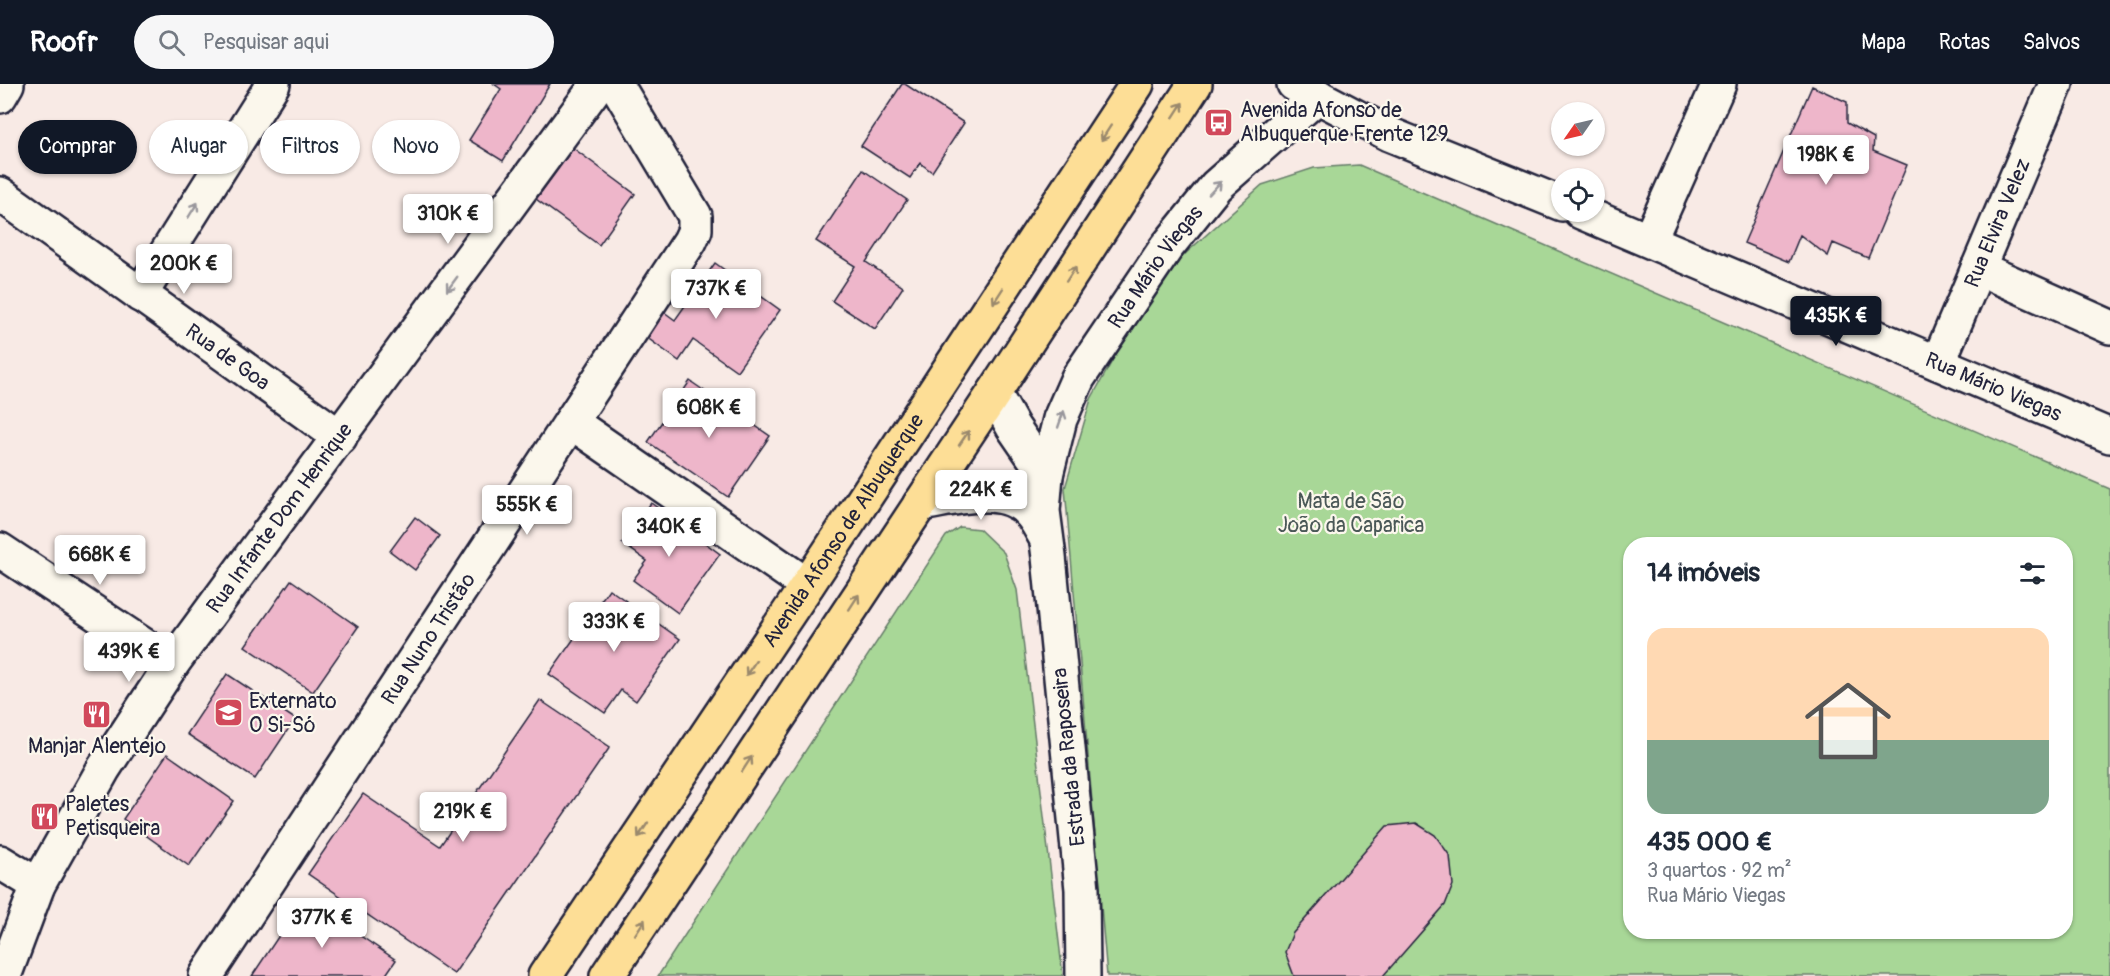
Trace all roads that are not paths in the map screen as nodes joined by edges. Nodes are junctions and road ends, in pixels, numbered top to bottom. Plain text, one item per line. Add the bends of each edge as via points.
1 (7, 84) edge
2 (273, 84) edge
3 (598, 84) edge
4 (616, 84) edge
5 (1137, 84) edge
6 (1195, 84) edge
7 (1719, 84) edge
8 (2056, 84) edge
9 (1306, 90) edge
10 (0, 96) edge
11 (0, 194) edge
12 (1551, 200) edge
13 (1605, 221) edge
14 (1650, 239) junction
15 (1978, 268) junction
16 (140, 295) junction
17 (2110, 327) edge
18 (1938, 363) junction
19 (994, 393) junction
20 (571, 422) junction
21 (2110, 436) edge
22 (340, 437) junction
23 (1046, 475) junction
24 (920, 504) junction
25 (1046, 538) junction
26 (0, 550) edge
27 (807, 585) junction
28 (172, 664) junction
29 (0, 862) edge
30 (38, 885) junction
31 (4, 976) edge
32 (206, 976) edge
33 (545, 976) edge
34 (607, 976) edge
35 (1083, 976) edge

1 - 10 street
16 -> 2 street
3 -> 22 street, Rua Infante Dom Henrique
4 - 20 street, Rua Nuno Tristão via 695,216 695,230
5 -> 27 main road, Avenida Afonso de Albuquerque
19 -> 6 main road
7 - 14 street
8 - 15 street, Rua Elvira Velez
9 - 12 street, Rua Mário Viegas via 1389,134
23 -> 9 street, Rua Mário Viegas via 1060,418 1078,378 1166,248 1216,186
11 - 16 street, Rua de Goa
13 - 14 street, Rua Mário Viegas
14 - 18 street, Rua Mário Viegas
15 - 17 street
15 - 18 street, Rua Elvira Velez
16 - 22 street, Rua de Goa
18 - 21 street, Rua Mário Viegas
19 - 23 street via 1012,427
24 -> 19 main road
20 - 27 street
20 - 32 street, Rua Nuno Tristão
22 - 28 street, Rua Infante Dom Henrique
23 - 25 street, Estrada da Raposeira via 1042,511
24 - 25 street, Estrada da Raposeira via 1000,496 1031,514
34 -> 24 main road
25 - 35 street, Estrada da Raposeira via 1082,889
26 - 28 street
27 -> 33 main road, Avenida Afonso de Albuquerque
28 - 30 street, Rua Infante Dom Henrique via 104,768
29 - 30 street
30 - 31 street, Rua Infante Dom Henrique

